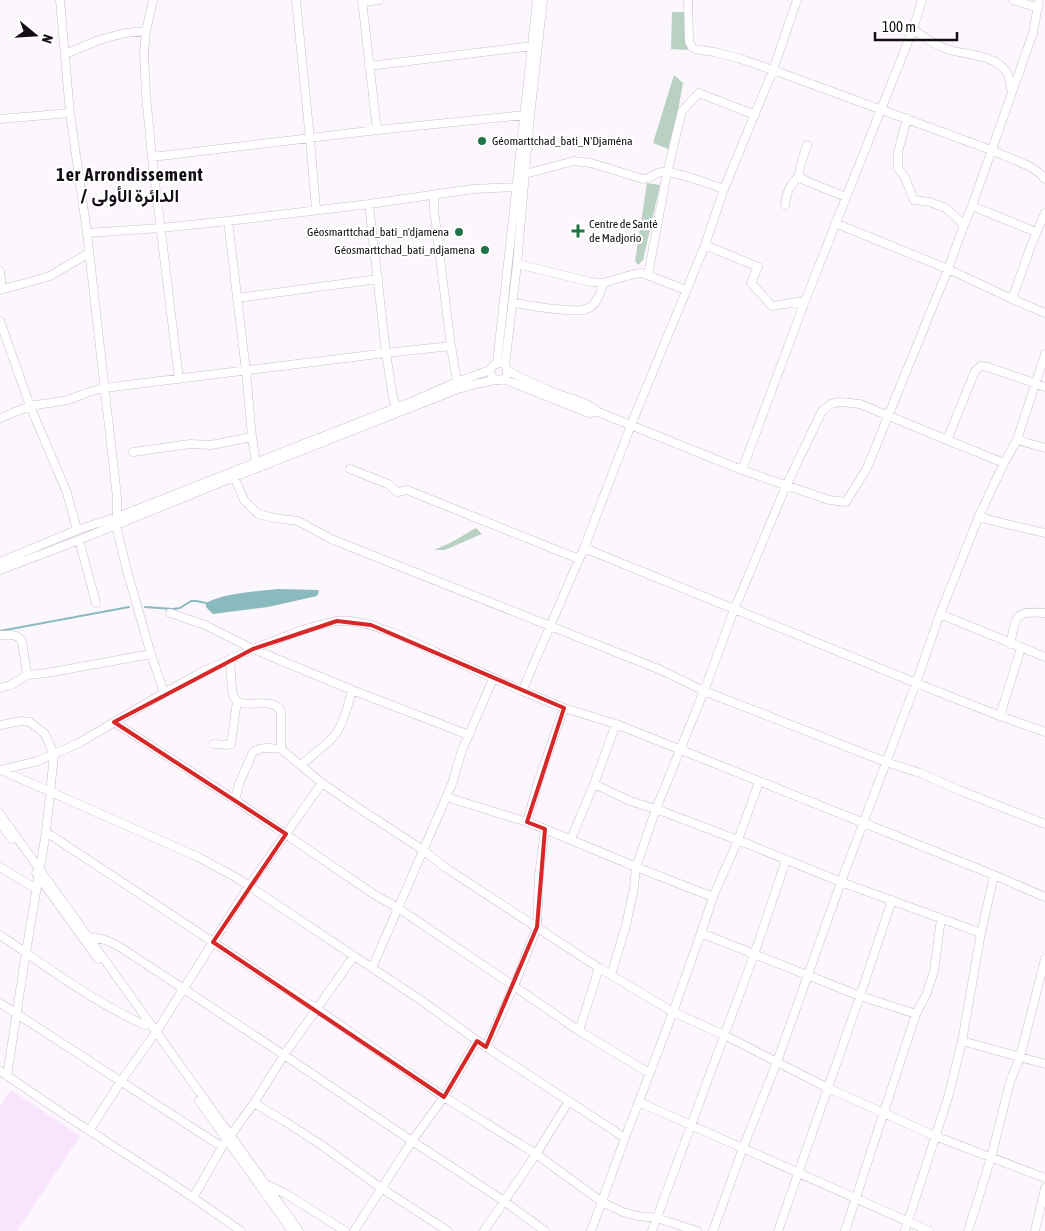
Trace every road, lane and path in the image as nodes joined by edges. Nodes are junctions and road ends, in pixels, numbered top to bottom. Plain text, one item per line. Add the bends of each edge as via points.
1 (60, 0) edge
2 (153, 0) edge
3 (296, 0) edge
4 (379, 0) edge
5 (537, 0) edge
6 (543, 0) edge
7 (688, 0) edge
8 (797, 0) edge
9 (922, 0) edge
10 (1013, 0) edge
11 (362, 1) edge
12 (1038, 4) edge
13 (913, 29) junction
14 (146, 31) junction
15 (532, 46) junction
16 (66, 54) junction
17 (369, 66) junction
18 (773, 70) junction
19 (1012, 92) junction
20 (881, 109) junction
21 (70, 113) junction
22 (755, 114) junction
23 (525, 115) junction
24 (907, 118) junction
25 (0, 120) edge
26 (376, 130) junction
27 (310, 138) junction
28 (807, 145) dead end
29 (991, 150) junction
30 (152, 157) junction
31 (667, 173) junction
32 (525, 174) junction
33 (799, 176) junction
34 (1045, 180) edge
35 (517, 187) junction
36 (724, 189) junction
37 (436, 194) junction
38 (846, 197) junction
39 (369, 204) junction
40 (785, 205) dead end
41 (972, 206) junction
42 (316, 210) junction
43 (1045, 212) edge
44 (228, 221) junction
45 (836, 223) junction
46 (964, 225) junction
47 (161, 228) junction
48 (1036, 232) junction
49 (87, 233) junction
50 (705, 245) junction
51 (89, 253) junction
52 (517, 264) junction
53 (948, 269) junction
54 (0, 271) edge
55 (648, 275) junction
56 (378, 279) junction
57 (603, 283) junction
58 (1, 290) edge
59 (686, 290) junction
60 (237, 298) junction
61 (1012, 299) junction
62 (805, 301) junction
63 (512, 303) junction
64 (1045, 312) edge
65 (0, 321) edge
66 (451, 346) junction
67 (386, 353) junction
68 (1045, 354) edge
69 (503, 366) junction
70 (490, 370) junction
71 (246, 371) junction
72 (179, 379) junction
73 (499, 379) junction
74 (457, 382) junction
75 (1036, 385) junction
76 (1045, 387) edge
77 (104, 388) junction
78 (30, 406) junction
79 (397, 410) junction
80 (598, 412) junction
81 (889, 415) junction
82 (0, 418) edge
83 (631, 425) junction
84 (252, 437) junction
85 (947, 440) junction
86 (1017, 440) junction
87 (1045, 448) edge
88 (133, 452) dead end
89 (256, 462) junction
90 (1004, 462) junction
91 (350, 469) dead end
92 (742, 470) junction
93 (234, 477) junction
94 (786, 486) junction
95 (979, 516) junction
96 (117, 521) junction
97 (77, 530) junction
98 (1045, 533) edge
99 (79, 540) junction
100 (584, 548) junction
101 (579, 559) junction
102 (0, 562) edge
103 (0, 570) edge
104 (96, 603) dead end
105 (734, 610) junction
106 (170, 613) dead end
107 (1045, 613) edge
108 (940, 614) junction
109 (550, 626) junction
110 (0, 635) edge
111 (1010, 644) junction
112 (1021, 648) junction
113 (253, 649) junction
114 (151, 654) junction
115 (1045, 657) edge
116 (230, 659) junction
117 (26, 675) junction
118 (493, 679) junction
119 (916, 683) junction
120 (0, 688) edge
121 (352, 690) junction
122 (522, 691) junction
123 (704, 691) junction
124 (164, 693) junction
125 (237, 701) junction
126 (564, 708) junction
127 (1000, 716) junction
128 (114, 722) junction
129 (616, 724) junction
130 (0, 725) edge
131 (1045, 732) edge
132 (468, 735) junction
133 (214, 744) dead end
134 (281, 749) junction
135 (680, 751) junction
136 (54, 755) junction
137 (886, 762) junction
138 (301, 765) junction
139 (0, 770) edge
140 (759, 782) junction
141 (322, 783) junction
142 (594, 784) junction
143 (50, 791) junction
144 (446, 797) junction
145 (235, 800) junction
146 (656, 810) junction
147 (0, 814) edge
148 (527, 822) junction
149 (0, 823) edge
150 (864, 824) junction
151 (1045, 824) edge
152 (545, 829) junction
153 (46, 832) junction
154 (286, 834) junction
155 (571, 839) junction
156 (738, 840) junction
157 (423, 850) junction
158 (786, 860) junction
159 (636, 867) junction
160 (0, 868) edge
161 (39, 872) junction
162 (994, 874) junction
163 (842, 882) junction
164 (249, 886) junction
165 (36, 889) junction
166 (713, 897) junction
167 (1045, 897) edge
168 (892, 900) junction
169 (398, 908) junction
170 (941, 919) junction
171 (537, 927) junction
172 (981, 933) junction
173 (701, 934) junction
174 (0, 935) edge
175 (89, 937) junction
176 (214, 942) junction
177 (26, 952) junction
178 (754, 955) junction
179 (354, 956) junction
180 (1045, 959) edge
181 (372, 968) junction
182 (600, 968) junction
183 (808, 974) junction
184 (611, 975) junction
185 (514, 986) junction
186 (183, 989) junction
187 (860, 996) junction
188 (0, 1003) edge
189 (317, 1009) junction
190 (673, 1012) junction
191 (16, 1014) junction
192 (916, 1014) junction
193 (145, 1024) junction
194 (579, 1031) junction
195 (154, 1034) junction
196 (724, 1036) junction
197 (478, 1041) junction
198 (962, 1041) junction
199 (486, 1047) junction
200 (284, 1055) junction
201 (1020, 1057) junction
202 (777, 1062) junction
203 (1045, 1064) edge
204 (0, 1071) edge
205 (649, 1074) junction
206 (8, 1076) junction
207 (121, 1081) junction
208 (828, 1088) junction
209 (444, 1096) junction
210 (569, 1101) junction
211 (639, 1102) junction
212 (254, 1104) junction
213 (884, 1113) junction
214 (691, 1125) junction
215 (89, 1131) junction
216 (935, 1136) junction
217 (624, 1138) junction
218 (227, 1141) junction
219 (412, 1141) junction
220 (743, 1148) junction
221 (536, 1154) junction
222 (991, 1158) junction
223 (798, 1173) junction
224 (1045, 1178) edge
225 (266, 1184) junction
226 (381, 1188) junction
227 (1045, 1188) edge
228 (193, 1198) junction
229 (856, 1199) junction
230 (504, 1201) junction
231 (602, 1202) junction
232 (657, 1218) junction
233 (907, 1222) junction
234 (241, 1231) edge
235 (292, 1231) edge
236 (299, 1231) edge
237 (345, 1231) edge
238 (354, 1231) edge
239 (448, 1231) edge
240 (484, 1231) edge
241 (545, 1231) edge
242 (591, 1231) edge
243 (652, 1231) edge
244 (697, 1231) edge
245 (714, 1231) edge
246 (778, 1231) edge
247 (845, 1231) edge
248 (904, 1231) edge
249 (929, 1231) edge
250 (968, 1231) edge
251 (1034, 1231) edge

1 - 16 street
2 - 14 street
3 - 27 street
4 - 11 street
5 - 15 street
6 - 32 street
7 - 18 street via 692,48
8 - 18 street
9 - 13 street
10 - 12 street
11 - 17 street
12 - 19 street via 1033,33
13 - 19 street via 949,50 997,63 1007,72
13 - 20 street
14 - 16 street via 125,33
14 - 30 street via 146,95
15 - 17 street
15 - 23 street
16 - 21 street
17 - 26 street
18 - 20 street
18 - 22 street
19 - 29 street
20 - 24 street
20 - 38 street
21 - 25 street
21 - 49 street
22 - 31 street via 699,93 682,111
22 - 36 street
23 - 26 street
23 - 35 street
24 - 29 street
24 - 46 street via 898,152 898,168 914,200 946,208
26 - 27 street
27 - 30 street
27 - 42 street
28 - 33 street
29 - 34 street via 1029,166
29 - 41 street
30 - 47 street
31 - 32 street via 660,172 643,179 574,161
31 - 36 street via 680,174
31 - 55 street
32 - 52 street
33 - 38 street
33 - 40 street via 787,192
35 - 37 street via 472,188
35 - 69 street
36 - 50 street
37 - 39 street
37 - 66 street via 434,209
38 - 45 street
39 - 42 street
39 - 56 street
41 - 46 street
41 - 48 street
42 - 44 street
43 - 48 street
44 - 47 street
44 - 60 street
45 - 53 street
45 - 62 street
46 - 53 street
47 - 49 street
47 - 72 street
48 - 61 street
49 - 51 street
50 - 59 street
50 - 62 street via 758,266 751,282 772,306
51 - 58 street via 50,276
51 - 77 street
52 - 57 street
52 - 63 street
53 - 61 street
53 - 81 street
54 - 58 street
55 - 57 street via 634,274
55 - 59 street
56 - 60 street
56 - 67 street
57 - 63 street via 602,292 587,309 575,311
59 - 83 street
60 - 71 street
61 - 64 street
62 - 92 street
63 - 69 street
65 - 78 street
66 - 67 street
66 - 74 street
67 - 71 street
67 - 79 street
68 - 75 street
69 - 70 street via 492,365
69 - 73 street via 507,375
69 - 80 street via 513,374 591,406
70 - 73 street via 491,376
70 - 74 street
71 - 72 street
71 - 84 street
72 - 77 street
73 - 79 street
73 - 80 street via 589,413
74 - 79 street
75 - 76 street
75 - 85 street via 981,366 975,371
75 - 86 street
77 - 78 street via 68,400
77 - 96 street
78 - 82 street
78 - 97 street via 67,493
79 - 89 street
79 - 93 street
80 - 83 street
81 - 85 street
81 - 94 street via 860,404 831,404 822,411
81 - 94 street via 866,468 846,502
83 - 92 street
83 - 100 street
84 - 88 street via 210,445 190,444
84 - 89 street
85 - 90 street
86 - 87 street
86 - 90 street
89 - 96 street
90 - 95 street
91 - 101 street via 388,484 397,492 407,490
92 - 94 street
93 - 96 street
93 - 109 street via 244,500 258,514 298,521 331,539
94 - 105 street
95 - 98 street
95 - 108 street
96 - 97 street
96 - 99 street
96 - 114 street via 127,571
97 - 102 street
99 - 103 street
99 - 104 street
100 - 101 street
100 - 105 street
101 - 109 street
105 - 119 street
105 - 123 street
106 - 113 street via 205,625
107 - 111 street via 1023,612 1016,620
108 - 111 street
108 - 119 street
109 - 122 street
109 - 123 street via 661,670
110 - 117 street via 13,634 22,640
111 - 112 street
112 - 115 street
112 - 127 street
113 - 116 street
113 - 118 street via 323,624 352,622 394,633
113 - 121 street
114 - 117 street
114 - 124 street
116 - 124 street
116 - 125 street via 233,695
117 - 120 street
118 - 122 street
118 - 132 street
119 - 127 street
119 - 137 street
121 - 132 street
121 - 138 street via 337,732
122 - 126 street
123 - 135 street
123 - 137 street
124 - 128 street
125 - 133 street via 230,744
125 - 134 street via 277,706 281,712
126 - 129 street
126 - 148 street
127 - 131 street
128 - 136 street
128 - 145 street
129 - 135 street
129 - 142 street
130 - 136 street via 30,722 45,734
132 - 144 street
134 - 138 street
134 - 145 street via 265,747 253,752
135 - 140 street
135 - 146 street
136 - 139 street
136 - 143 street
137 - 150 street
137 - 151 street
138 - 141 street
139 - 143 street
140 - 150 street
140 - 156 street
141 - 154 street
141 - 157 street
142 - 146 street
142 - 155 street
143 - 153 street
143 - 164 street via 198,857
144 - 148 street
144 - 157 street
145 - 154 street
146 - 156 street
146 - 159 street
147 - 161 street
148 - 152 street
149 - 161 street
150 - 162 street
150 - 163 street
152 - 155 street
152 - 171 street
153 - 161 street
153 - 176 street
154 - 164 street
154 - 169 street
155 - 159 street
156 - 158 street
156 - 166 street
157 - 169 street
157 - 171 street
158 - 163 street
158 - 178 street
159 - 166 street
159 - 184 street via 626,925
160 - 165 street
161 - 165 street
161 - 175 street
161 - 193 street
162 - 167 street
162 - 172 street
163 - 168 street
163 - 183 street
164 - 176 street
164 - 179 street
165 - 177 street
166 - 173 street
168 - 170 street
168 - 187 street
169 - 181 street
169 - 185 street
170 - 172 street
170 - 192 street via 934,971
171 - 182 street
171 - 185 street
172 - 198 street
173 - 178 street
173 - 190 street
174 - 177 street
175 - 186 street via 107,939
175 - 195 street
176 - 186 street
176 - 189 street
177 - 191 street
177 - 193 street via 104,1004
178 - 183 street
178 - 196 street
179 - 181 street
179 - 189 street
180 - 201 street
181 - 197 street
182 - 184 street
182 - 194 street
183 - 187 street
183 - 202 street
184 - 190 street
185 - 194 street
185 - 199 street
186 - 195 street
186 - 200 street
187 - 192 street
187 - 208 street
188 - 191 street
189 - 200 street
189 - 209 street
190 - 196 street
190 - 205 street
191 - 206 street
191 - 207 street
192 - 213 street
193 - 195 street
194 - 205 street
195 - 207 street
195 - 218 street
196 - 202 street
196 - 214 street
197 - 199 street
197 - 209 street
198 - 201 street
198 - 216 street
199 - 210 street
200 - 212 street
200 - 219 street
201 - 203 street
201 - 222 street via 1010,1082
202 - 208 street
202 - 220 street
204 - 206 street
205 - 211 street
206 - 215 street
207 - 215 street
207 - 218 street via 181,1122
208 - 213 street
208 - 223 street
209 - 219 street
209 - 221 street
210 - 217 street
210 - 221 street
211 - 214 street
211 - 217 street
212 - 218 street
212 - 226 street via 320,1144
213 - 216 street
213 - 229 street
214 - 220 street
214 - 232 street
215 - 228 street
216 - 222 street
216 - 233 street
217 - 231 street
218 - 225 street
218 - 228 street
218 - 235 street
219 - 226 street
219 - 230 street
220 - 223 street
220 - 245 street
221 - 230 street
221 - 231 street
222 - 224 street
222 - 250 street
223 - 229 street
223 - 246 street
225 - 236 street
225 - 237 street
226 - 238 street
226 - 239 street
227 - 251 street
228 - 234 street
229 - 233 street
229 - 247 street
230 - 240 street
230 - 241 street
231 - 232 street via 623,1212
231 - 242 street
232 - 243 street
232 - 244 street
233 - 248 street
233 - 249 street

